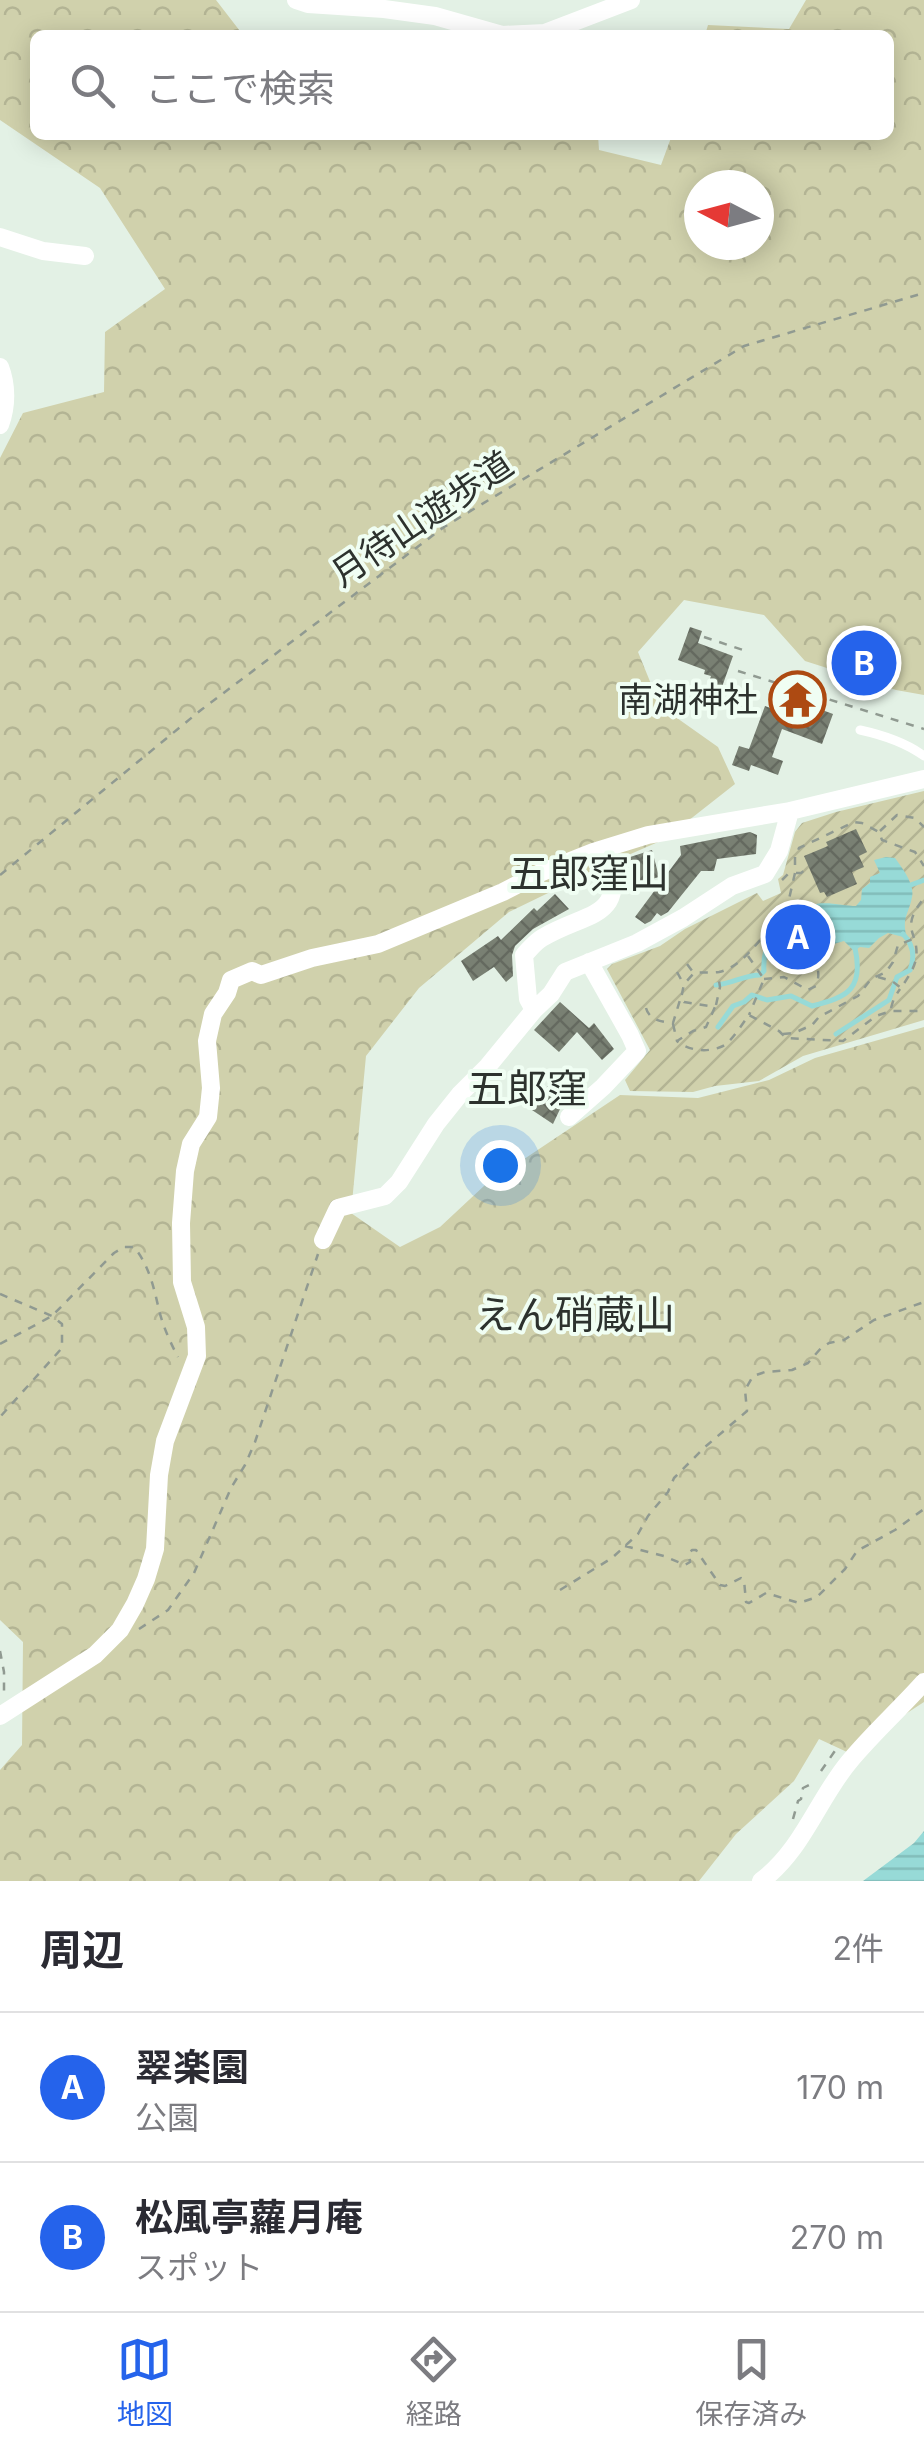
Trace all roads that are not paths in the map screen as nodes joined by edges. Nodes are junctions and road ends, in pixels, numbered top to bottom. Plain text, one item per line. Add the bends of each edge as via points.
1 (296, 0) edge
2 (631, 0) edge
3 (484, 30) edge
4 (555, 30) edge
5 (0, 238) edge
6 (85, 256) dead end
7 (0, 367) edge
8 (0, 424) edge
9 (860, 730) dead end
10 (924, 756) edge
11 (924, 779) edge
12 (790, 811) junction
13 (606, 848) junction
14 (590, 962) junction
15 (534, 1010) junction
16 (569, 1117) dead end
17 (323, 1240) road end
18 (924, 1682) edge
19 (1, 1715) edge
20 (761, 1881) edge

1 - 3 street via 435,16
2 - 4 street
5 - 6 street
7 - 8 street via 6,396
9 - 10 lane
11 - 12 street
12 - 13 street via 648,834
12 - 14 street via 765,874
13 - 15 street via 614,872 603,908 539,939 524,954
13 - 19 street via 378,944 231,980 206,1042 208,1117 184,1171 182,1282 197,1356 165,1440 146,1580 120,1630 96,1655
14 - 15 street via 565,972
14 - 16 street via 636,1051
15 - 17 street via 436,1124 399,1182 385,1196 338,1208
18 - 20 street via 848,1763 813,1819

